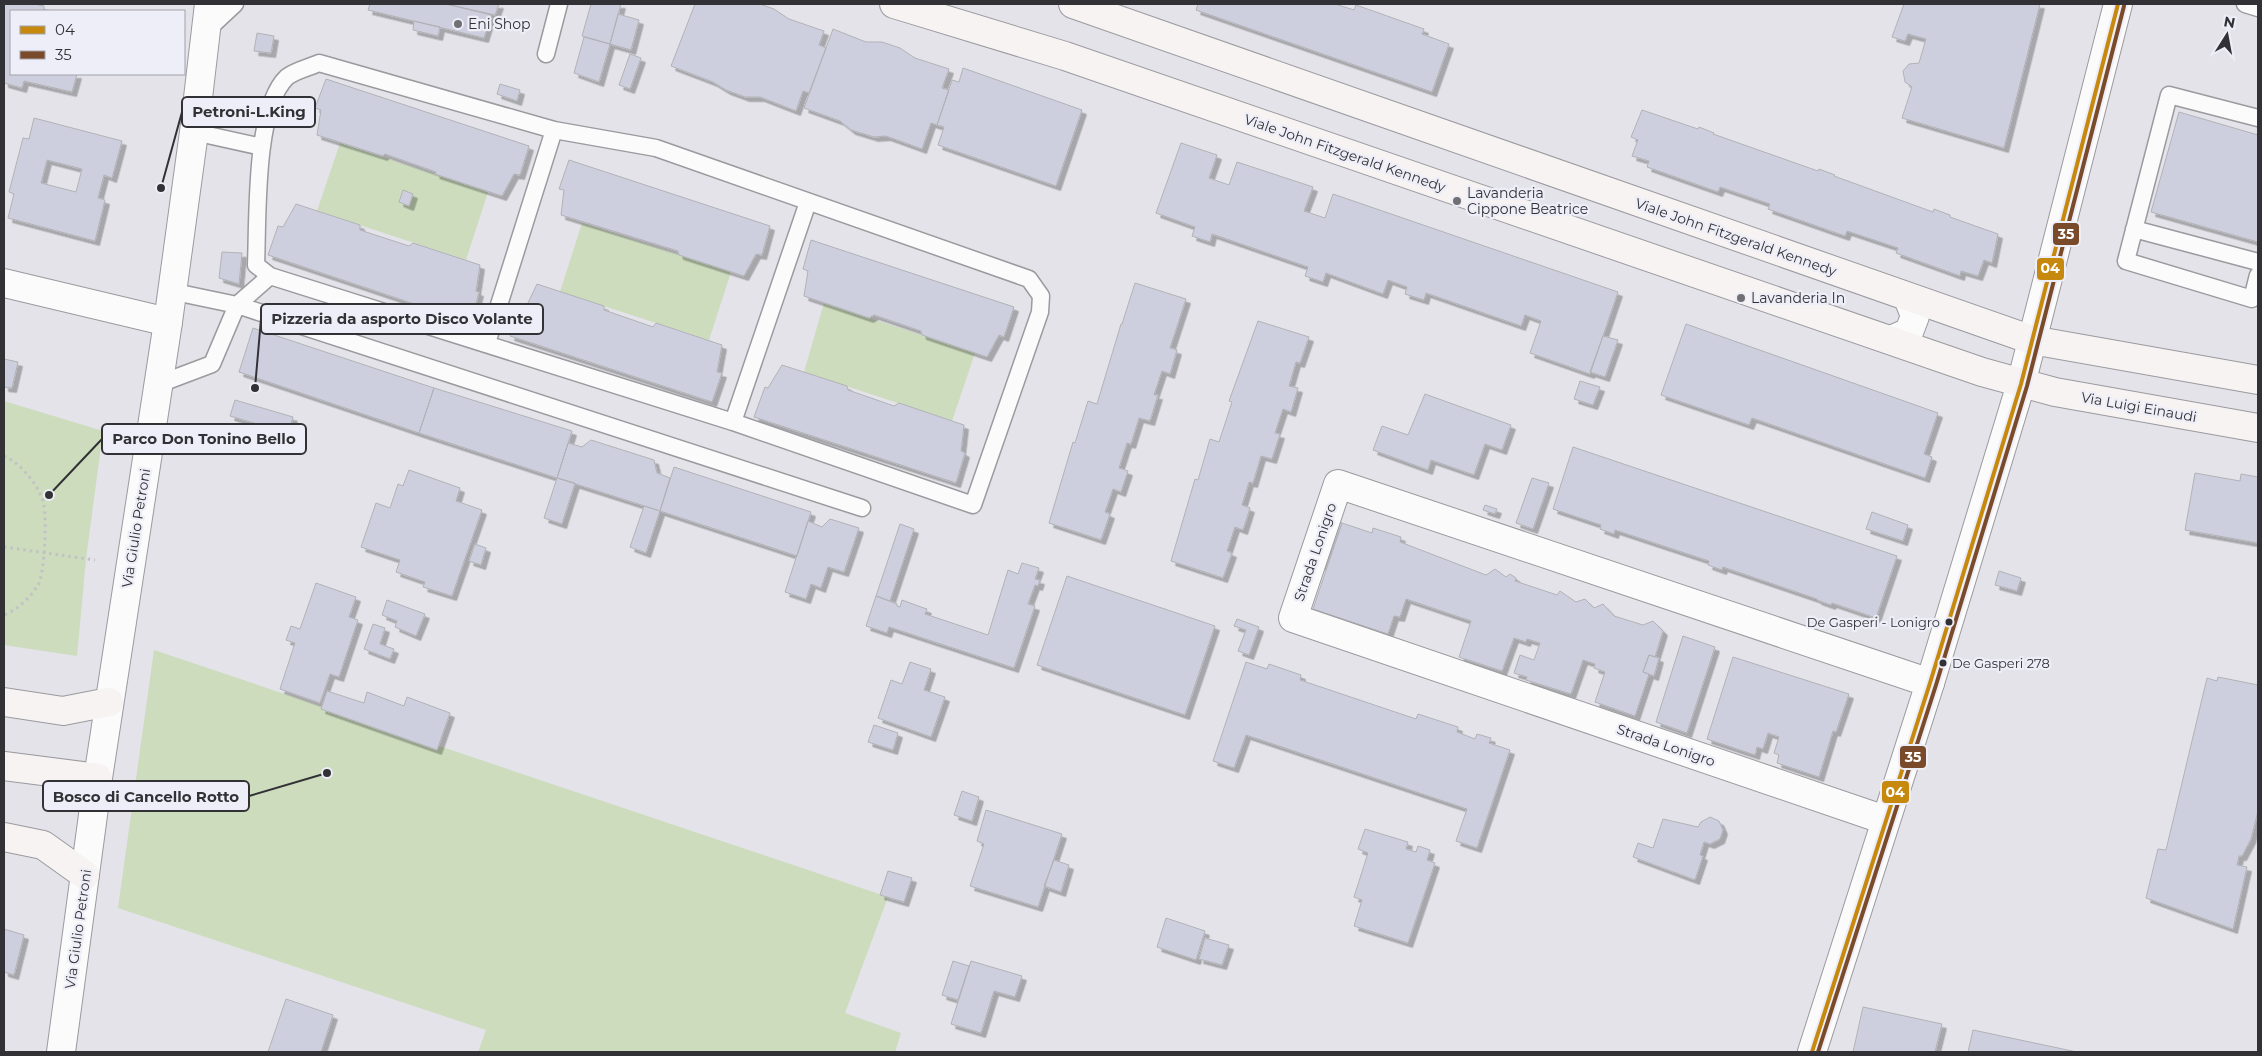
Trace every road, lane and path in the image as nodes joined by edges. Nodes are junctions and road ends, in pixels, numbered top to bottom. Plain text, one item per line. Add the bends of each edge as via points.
1 (209, 4) edge
2 (235, 4) edge
3 (559, 4) edge
4 (894, 4) edge
5 (2118, 4) edge
6 (2245, 4) edge
7 (1086, 6) edge
8 (2258, 8) edge
9 (206, 31) junction
10 (546, 54) dead end
11 (2258, 118) edge
12 (554, 130) junction
13 (194, 132) junction
14 (262, 147) junction
15 (808, 202) junction
16 (2134, 229) junction
17 (2258, 262) edge
18 (2258, 275) edge
19 (270, 276) junction
20 (4, 283) edge
21 (170, 291) junction
22 (1908, 298) junction
23 (237, 305) junction
24 (168, 322) junction
25 (1891, 340) junction
26 (2032, 340) junction
27 (487, 343) junction
28 (2258, 380) edge
29 (159, 384) junction
30 (2021, 384) junction
31 (733, 422) junction
32 (2258, 428) edge
33 (4, 456) edge
34 (862, 508) dead end
35 (4, 547) edge
36 (44, 553) junction
37 (95, 560) dead end
38 (4, 614) edge
39 (1930, 683) junction
40 (4, 702) edge
41 (109, 702) junction
42 (4, 766) edge
43 (98, 778) junction
44 (1885, 820) junction
45 (4, 838) edge
46 (85, 876) junction
47 (61, 1052) edge
48 (1812, 1052) edge

1 - 9 street, Via Giulio Petroni
2 - 9 lane
3 - 10 lane
4 - 25 main road, Viale John Fitzgerald Kennedy via 1065,56
5 - 26 street
6 - 8 lane
7 - 22 main road, Viale John Fitzgerald Kennedy
9 - 13 street, Via Giulio Petroni
11 - 16 lane via 2169,95
12 - 14 lane via 319,63 288,76 272,99
12 - 15 lane via 656,148
12 - 27 lane
13 - 14 lane
13 - 21 street, Via Giulio Petroni
14 - 19 lane via 256,264
15 - 31 lane
15 - 31 lane via 1029,279 1042,296 1040,312 973,505
16 - 17 lane
16 - 18 lane via 2126,261 2252,299
19 - 23 lane
19 - 27 lane
20 - 24 street
21 - 23 lane
21 - 24 street, Via Giulio Petroni
22 - 25 street via 1914,318 1909,332
22 - 26 main road, Viale John Fitzgerald Kennedy
23 - 29 lane via 212,364
23 - 34 lane
24 - 29 street, Via Giulio Petroni
25 - 30 main road, Viale John Fitzgerald Kennedy
26 - 28 main road
26 - 30 street
27 - 31 lane
29 - 41 street, Via Giulio Petroni
30 - 32 main road, Via Luigi Einaudi
30 - 39 street
33 - 36 path via 31,478 43,499 46,525
35 - 36 path
36 - 37 path
36 - 38 path via 39,584 14,611
39 - 44 street
39 - 44 street, Strada Lonigro via 1338,484 1292,618
40 - 41 main road via 63,711
41 - 43 street, Via Giulio Petroni
42 - 43 main road
43 - 46 street, Via Giulio Petroni
44 - 48 street
45 - 46 main road via 43,844
46 - 47 street, Via Giulio Petroni

